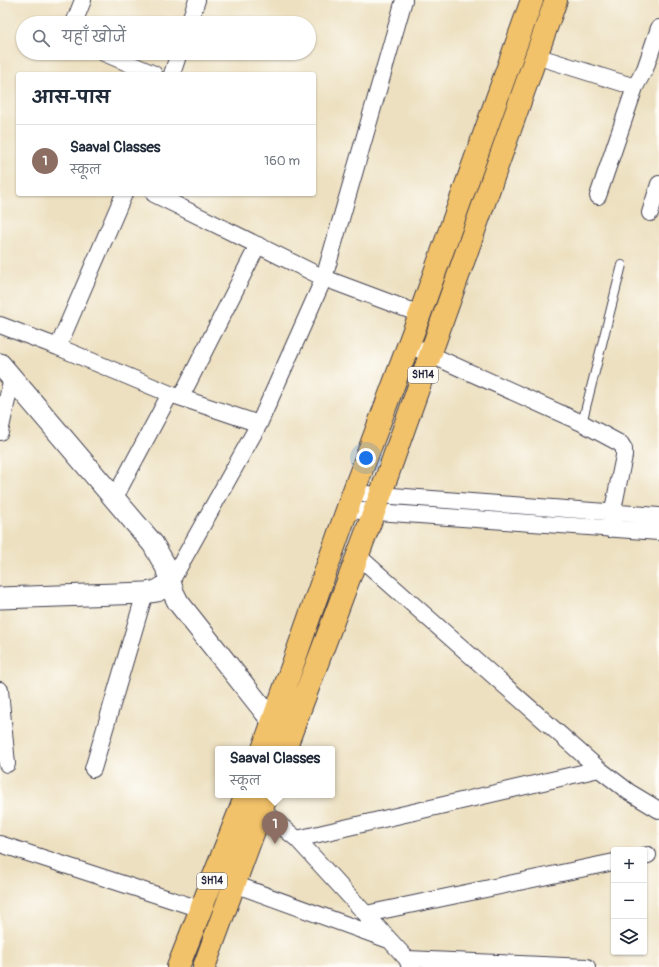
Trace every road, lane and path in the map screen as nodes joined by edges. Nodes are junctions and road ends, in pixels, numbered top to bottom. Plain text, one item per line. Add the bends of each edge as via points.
1 (83, 0) edge
2 (197, 0) edge
3 (404, 0) edge
4 (532, 0) edge
5 (556, 0) edge
6 (77, 16) edge
7 (191, 16) edge
8 (659, 28) edge
9 (536, 56) junction
10 (121, 60) edge
11 (177, 60) edge
12 (149, 72) edge
13 (173, 72) edge
14 (635, 87) junction
15 (659, 184) edge
16 (123, 196) edge
17 (158, 196) edge
18 (598, 196) dead end
19 (650, 213) dead end
20 (258, 245) junction
21 (622, 265) dead end
22 (324, 278) junction
23 (420, 314) junction
24 (0, 324) edge
25 (409, 345) junction
26 (58, 347) junction
27 (430, 354) junction
28 (6, 370) edge
29 (176, 396) junction
30 (582, 423) junction
31 (259, 424) junction
32 (0, 432) edge
33 (114, 499) junction
34 (351, 502) junction
35 (377, 504) junction
36 (612, 512) junction
37 (659, 516) edge
38 (609, 529) junction
39 (659, 532) edge
40 (357, 555) junction
41 (170, 583) junction
42 (145, 593) junction
43 (0, 598) edge
44 (0, 690) edge
45 (273, 722) junction
46 (264, 746) edge
47 (286, 746) edge
48 (7, 764) dead end
49 (93, 769) dead end
50 (599, 769) junction
51 (255, 799) edge
52 (659, 810) edge
53 (297, 839) junction
54 (0, 844) edge
55 (611, 863) edge
56 (234, 884) junction
57 (200, 909) junction
58 (366, 914) junction
59 (389, 940) junction
60 (409, 963) edge
61 (178, 967) edge
62 (204, 967) edge
63 (587, 967) edge

1 - 6 street
2 - 7 street
3 - 22 street
4 - 23 main road, SH14
5 - 9 main road, SH14
8 - 14 street via 645,69
9 - 14 street
9 - 27 main road, SH14
10 - 12 street
11 - 13 street
14 - 18 street
15 - 19 street
16 - 26 street
17 - 20 street
20 - 22 street
20 - 29 street
21 - 30 lane
22 - 23 street
22 - 31 street
23 - 25 main road, SH14
24 - 26 street
25 - 27 street
25 - 34 main road, SH14
26 - 29 street
27 - 30 street
27 - 35 main road, SH14
28 - 32 street
28 - 33 street
29 - 31 street
29 - 33 street
30 - 36 street via 617,440 624,449
31 - 41 street
33 - 41 street via 153,544 166,567
34 - 35 street
34 - 45 main road, SH14
35 - 36 street
35 - 38 street
35 - 40 main road, SH14
36 - 37 street
36 - 38 street
38 - 39 street
40 - 47 main road, SH14
40 - 50 street
41 - 42 street via 157,591
41 - 45 street via 178,602
42 - 43 street
42 - 49 street
44 - 48 street
45 - 46 main road, SH14
50 - 52 street via 629,792
50 - 53 street
51 - 53 street
51 - 56 main road, SH14
51 - 57 main road, SH14
53 - 58 street
54 - 57 street
55 - 58 street
56 - 59 street
56 - 62 main road, SH14
57 - 61 main road, SH14
58 - 59 street
59 - 60 street
60 - 63 street

